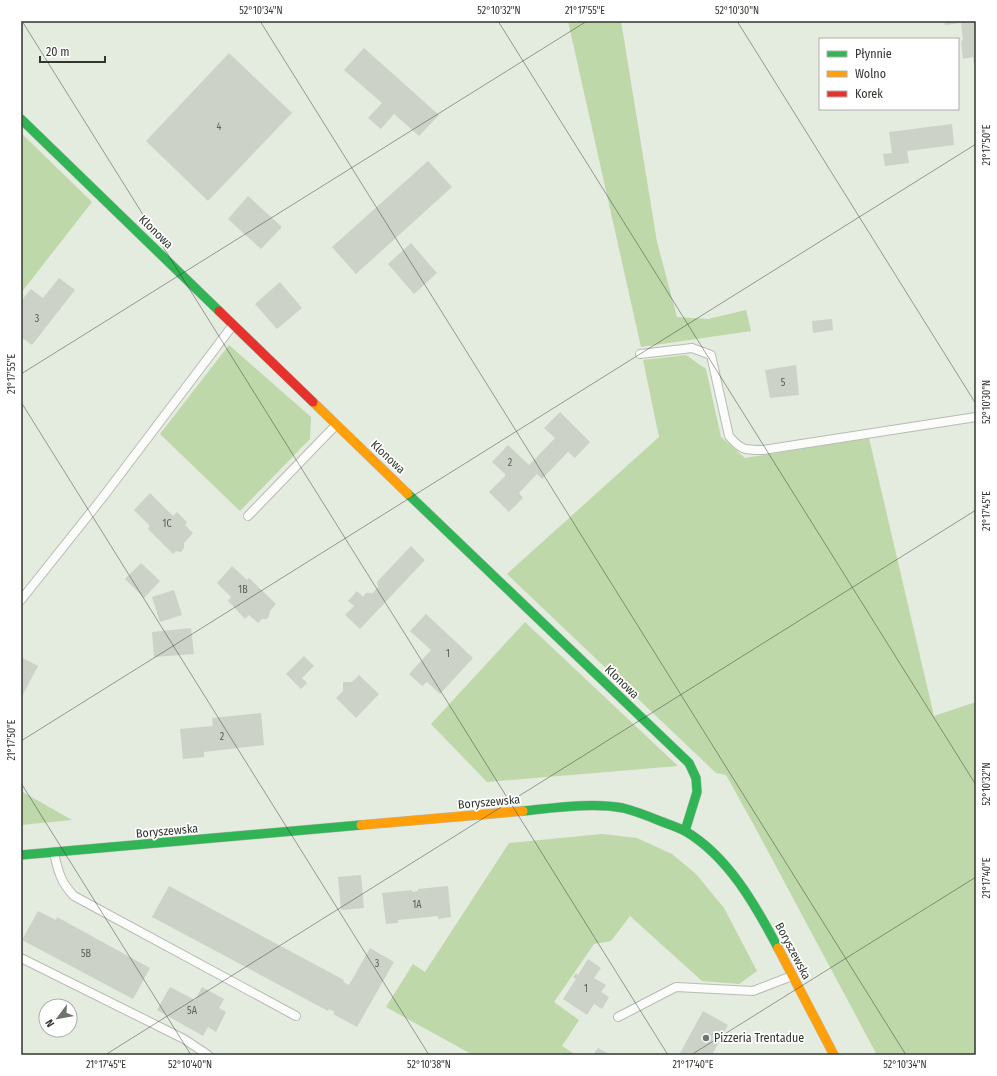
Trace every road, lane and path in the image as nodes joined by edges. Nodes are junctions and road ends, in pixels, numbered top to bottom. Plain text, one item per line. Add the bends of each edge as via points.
1 (21, 119) edge
2 (233, 324) junction
3 (640, 354) dead end
4 (976, 417) edge
5 (336, 424) junction
6 (248, 516) dead end
7 (21, 600) edge
8 (685, 831) junction
9 (54, 852) junction
10 (21, 855) edge
11 (21, 958) edge
12 (793, 976) junction
13 (296, 1016) dead end
14 (618, 1017) dead end
15 (208, 1055) edge
16 (833, 1055) edge

1 - 2 street, Klonowa
2 - 5 street, Klonowa
2 - 7 lane via 103,497
3 - 4 lane via 692,348 710,355 729,436 746,450 762,450
5 - 6 lane
5 - 8 street, Klonowa via 689,763 696,778 697,792
8 - 9 street, Boryszewska via 622,808 591,806
8 - 12 street, Boryszewska via 713,852 739,883 759,912
9 - 10 street, Boryszewska
9 - 13 lane via 58,871 66,888 74,896
11 - 15 lane via 184,1039
12 - 14 lane via 754,991 676,987
12 - 16 street, Boryszewska

